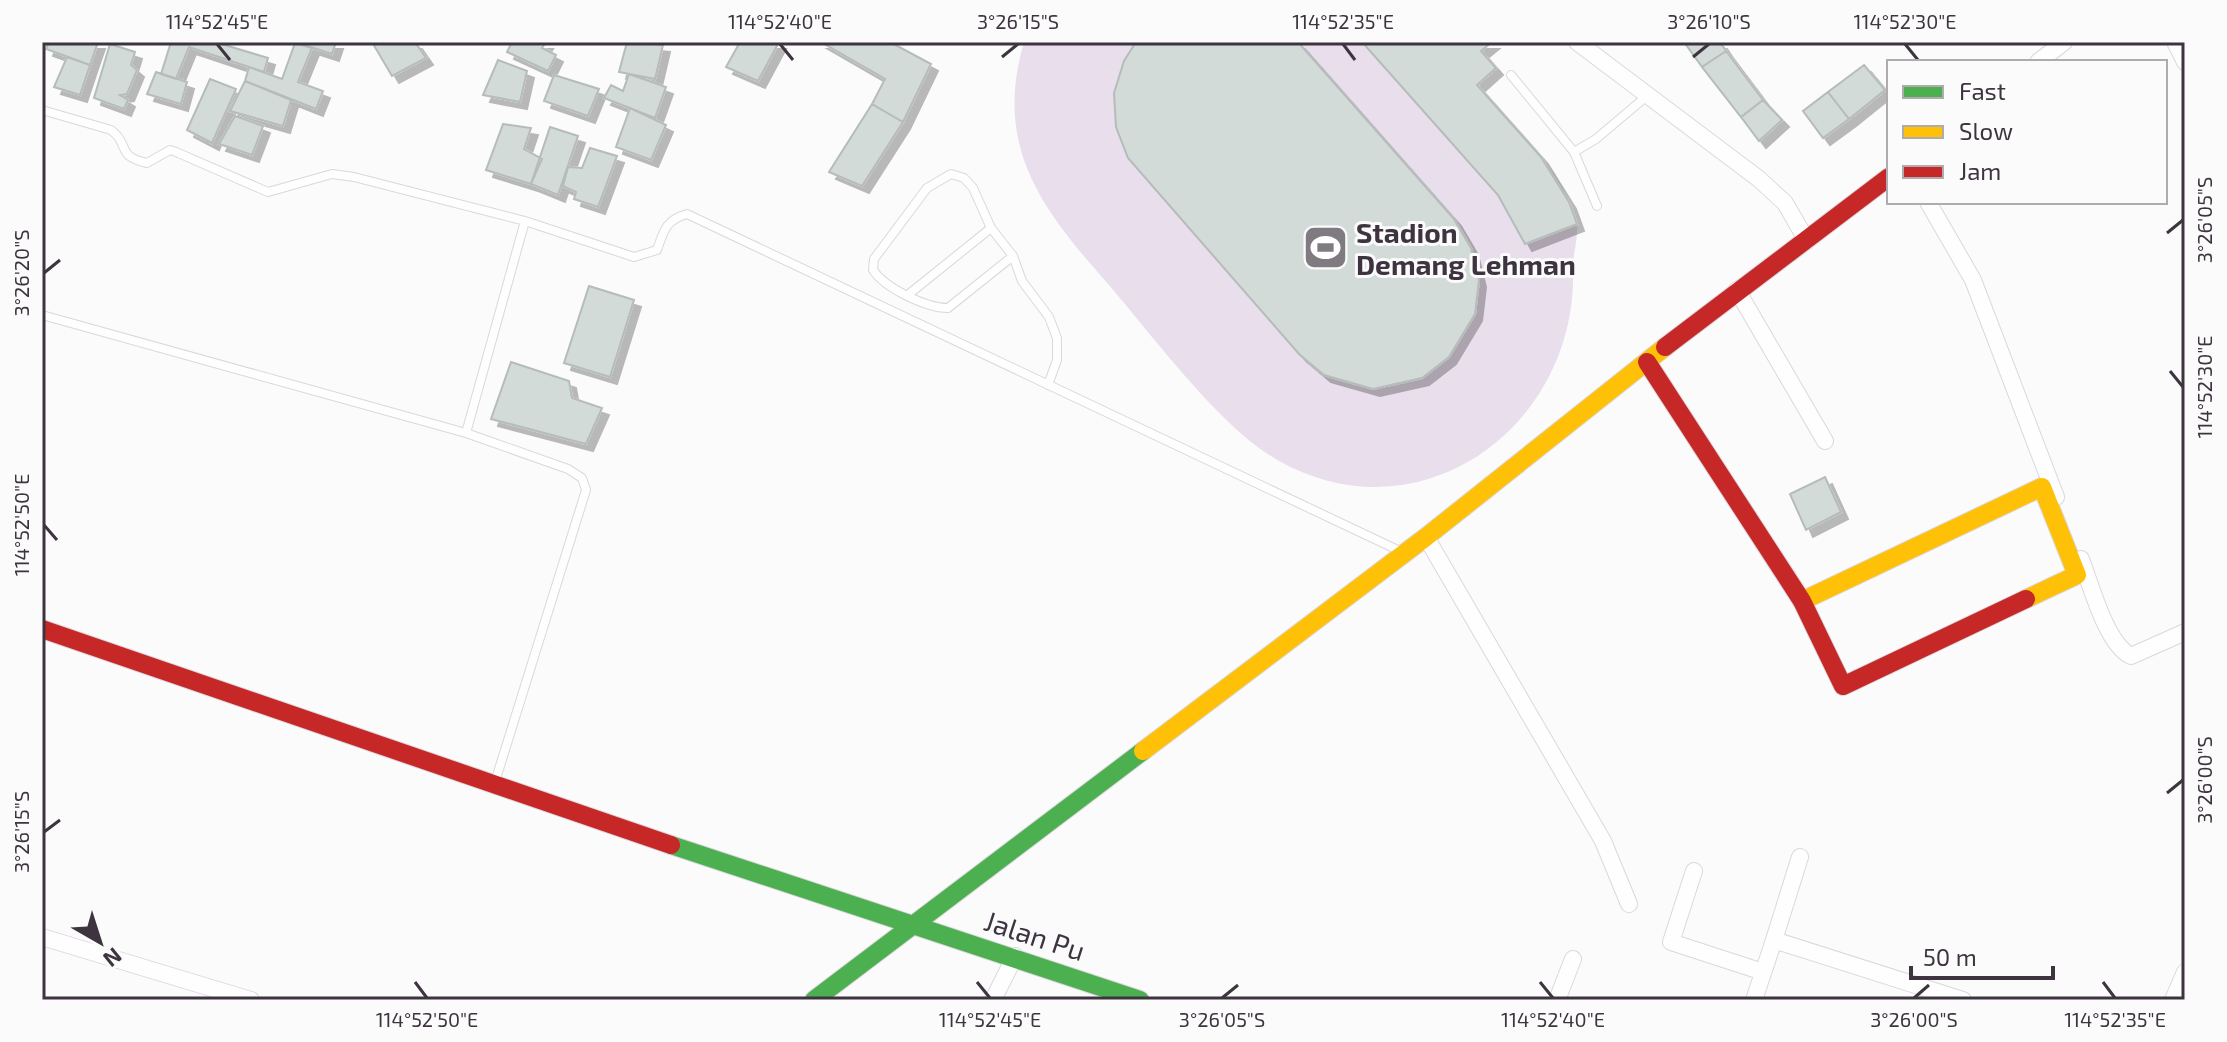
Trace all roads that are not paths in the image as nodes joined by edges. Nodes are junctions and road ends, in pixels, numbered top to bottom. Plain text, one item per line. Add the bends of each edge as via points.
1 (1577, 42) edge
2 (2064, 42) edge
3 (2175, 42) edge
4 (2041, 60) edge
5 (2185, 62) edge
6 (1511, 75) dead end
7 (1648, 95) junction
8 (42, 110) edge
9 (1574, 152) junction
10 (1887, 179) edge
11 (1929, 204) edge
12 (1597, 206) dead end
13 (525, 221) junction
14 (991, 228) junction
15 (1807, 241) junction
16 (1013, 256) junction
17 (1737, 290) junction
18 (909, 294) junction
19 (42, 315) edge
20 (1647, 362) junction
21 (1048, 385) junction
22 (466, 433) junction
23 (1825, 441) dead end
24 (1426, 537) junction
25 (1404, 553) junction
26 (1802, 601) junction
27 (42, 629) edge
28 (2185, 632) edge
29 (494, 786) junction
30 (1800, 857) dead end
31 (1694, 871) dead end
32 (1629, 904) dead end
33 (912, 925) junction
34 (42, 937) edge
35 (1774, 940) junction
36 (1015, 956) junction
37 (1573, 959) dead end
38 (1763, 972) junction
39 (2185, 972) edge
40 (1133, 999) edge
41 (251, 1000) edge
42 (814, 1000) edge
43 (993, 1000) edge
44 (1557, 1000) edge
45 (1754, 1000) edge
46 (1963, 1000) edge
47 (2173, 1000) edge

1 - 7 street
2 - 4 street
3 - 5 street
6 - 9 lane
7 - 9 lane
7 - 15 street via 1773,192 1795,215
8 - 13 lane via 111,130 130,159 147,163 170,150 268,192 332,174
9 - 12 lane
10 - 15 street
11 - 28 street via 1973,280 2116,642 2131,656
13 - 21 lane via 634,257 657,250 671,219 687,214
13 - 22 lane
14 - 16 lane
14 - 18 lane
14 - 18 lane via 964,178 951,174 927,188 874,259 880,280
15 - 17 street
16 - 18 lane via 948,308 936,308
16 - 21 lane via 1057,338 1057,360
17 - 20 street
17 - 23 street
19 - 22 lane
20 - 24 street
20 - 26 street
21 - 25 lane
22 - 29 lane via 568,469 582,478 586,490
24 - 25 street
24 - 32 street via 1603,841
25 - 33 street
26 - 26 street via 2042,487 2077,575 1843,686
27 - 29 street, Jalan Pu
29 - 33 street, Jalan Pu
30 - 35 street
31 - 38 street via 1671,942
33 - 36 street, Jalan Pu
33 - 42 street
34 - 41 street
35 - 38 street
35 - 46 street
36 - 40 street, Jalan Pu
36 - 43 street
37 - 44 street
38 - 45 street
39 - 47 street

